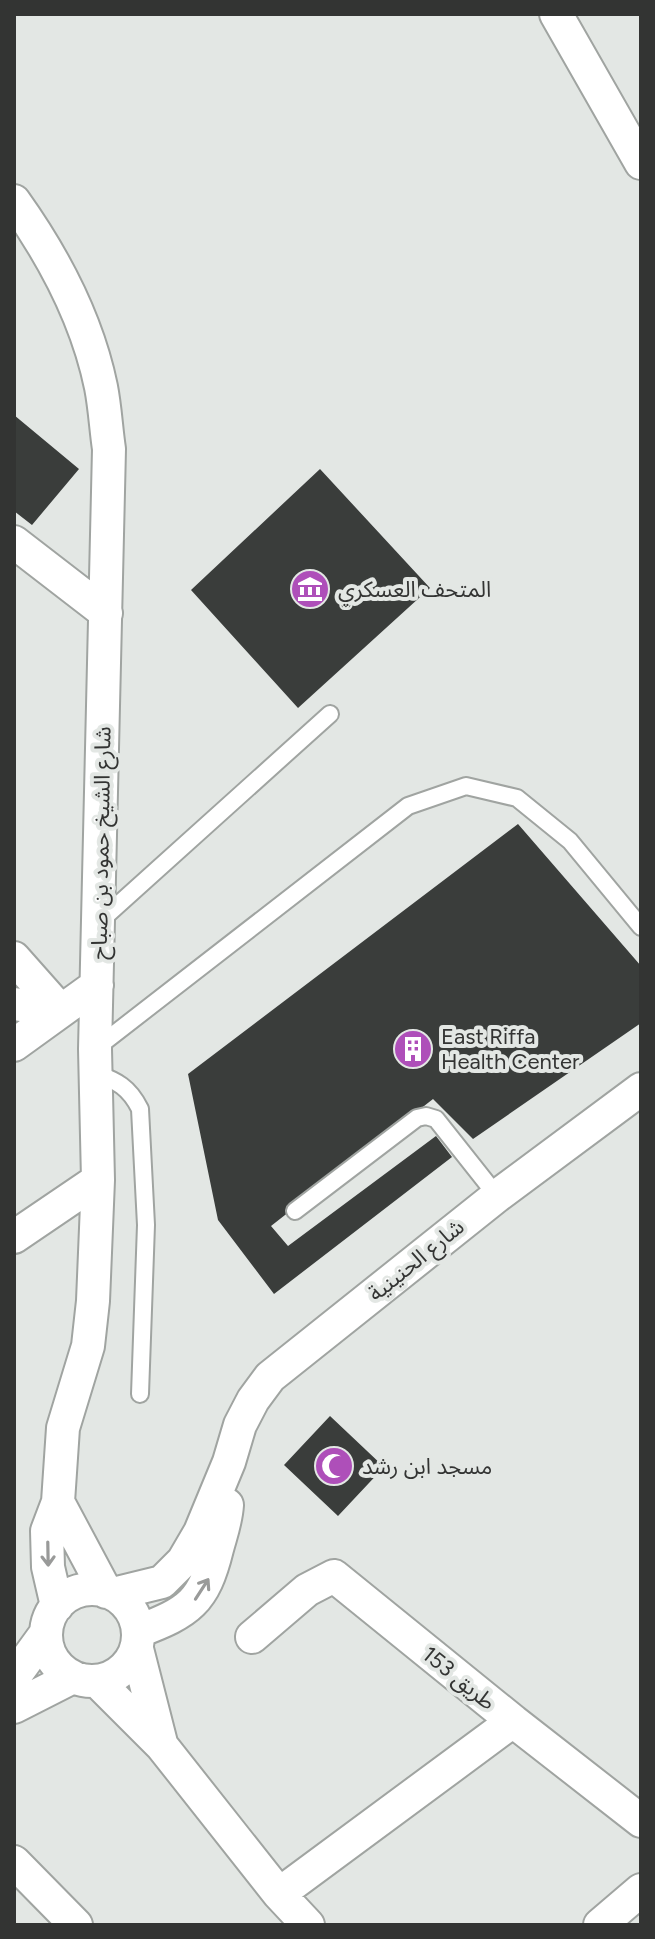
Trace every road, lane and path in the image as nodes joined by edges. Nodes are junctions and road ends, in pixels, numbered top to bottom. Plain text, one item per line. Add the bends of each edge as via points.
1 (556, 14) edge
2 (641, 163) edge
3 (14, 201) edge
4 (14, 542) edge
5 (106, 613) junction
6 (330, 714) dead end
7 (99, 922) junction
8 (641, 927) edge
9 (14, 958) edge
10 (97, 985) junction
11 (14, 1004) edge
12 (61, 1011) junction
13 (14, 1045) edge
14 (95, 1061) junction
15 (641, 1089) edge
16 (98, 1180) junction
17 (497, 1196) junction
18 (295, 1211) dead end
19 (14, 1237) edge
20 (140, 1394) dead end
21 (229, 1462) junction
22 (58, 1502) junction
23 (110, 1593) junction
24 (52, 1619) junction
25 (252, 1637) dead end
26 (138, 1640) junction
27 (14, 1677) edge
28 (85, 1679) junction
29 (14, 1707) edge
30 (513, 1721) junction
31 (162, 1746) junction
32 (641, 1821) edge
33 (14, 1862) edge
34 (641, 1890) edge
35 (279, 1894) junction
36 (76, 1925) edge
37 (308, 1925) edge
38 (600, 1925) edge

1 - 2 street
3 - 5 street, شارع الشيخ حمود بن صباح via 56,263 101,387 109,449
4 - 5 street
5 - 7 street, شارع الشيخ حمود بن صباح
6 - 7 lane
7 - 10 street, شارع الشيخ حمود بن صباح
8 - 14 lane via 570,841 547,822 517,798 466,786 408,806
9 - 12 street
10 - 12 street
10 - 14 street, شارع الشيخ حمود بن صباح
11 - 12 street
12 - 13 street
14 - 16 street, شارع الشيخ حمود بن صباح
14 - 20 lane via 122,1083 140,1109 146,1225
15 - 17 street, شارع الحنينية
16 - 19 street
16 - 22 street, شارع الشيخ حمود بن صباح via 88,1346 63,1428
17 - 18 lane via 436,1119 426,1116
17 - 21 street, شارع الحنينية via 270,1377 240,1425
21 - 23 street, شارع الحنينية via 183,1561 162,1582
26 -> 21 street, شارع الحنينية via 203,1591 226,1521
22 - 23 street
22 -> 24 street, شارع الشيخ حمود بن صباح via 47,1531
23 - 24 street via 89,1590 71,1595
23 - 26 street via 129,1606
24 - 27 street
24 - 28 street via 53,1659
25 - 30 street, طريق 153 via 307,1590 334,1576
26 - 28 street via 128,1664 114,1676
26 - 31 street
28 - 29 street
28 - 31 street
30 - 32 street
30 - 35 street, طريق 153
31 - 35 street
33 - 36 street
34 - 38 street
35 - 37 street

